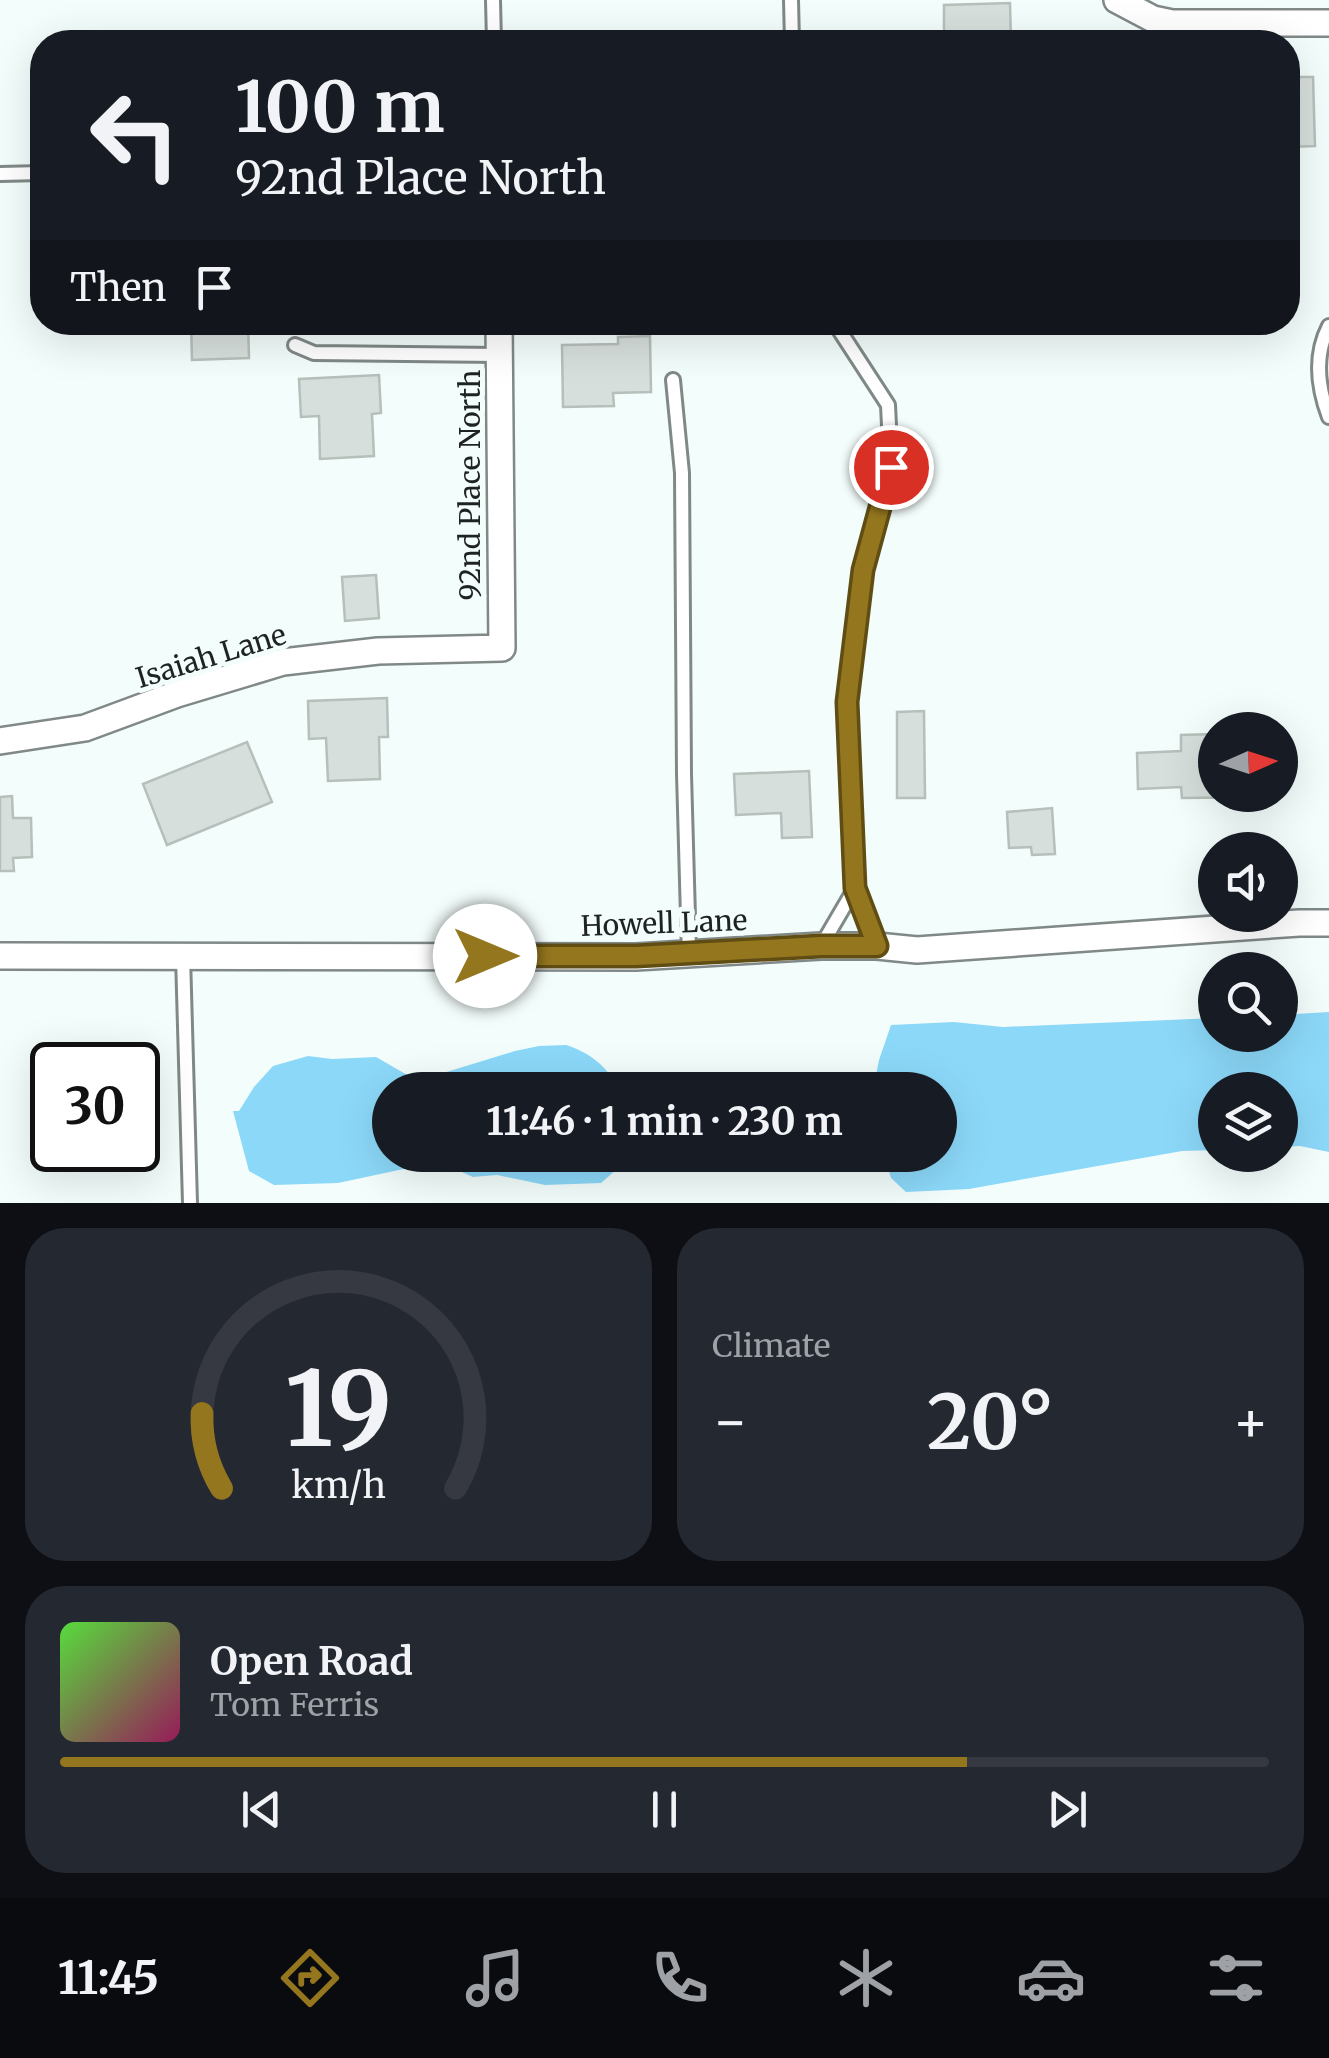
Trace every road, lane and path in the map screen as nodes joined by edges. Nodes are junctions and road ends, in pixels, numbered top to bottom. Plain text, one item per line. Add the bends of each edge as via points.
1 (494, 0) edge
2 (791, 0) edge
3 (1118, 0) edge
4 (1329, 23) edge
5 (494, 30) edge
6 (792, 30) edge
7 (30, 173) edge
8 (0, 174) edge
9 (1329, 326) edge
10 (499, 335) edge
11 (843, 335) edge
12 (295, 345) dead end
13 (500, 355) junction
14 (673, 380) dead end
15 (1329, 417) edge
16 (502, 648) joint
17 (0, 740) edge
18 (855, 888) junction
19 (1329, 923) edge
20 (821, 946) junction
21 (877, 946) junction
22 (690, 954) junction
23 (0, 956) edge
24 (183, 956) junction
25 (190, 1203) edge

1 - 5 lane
2 - 6 lane
3 - 4 street via 1172,23
7 - 8 lane
9 - 15 lane via 1318,380
10 - 13 street, 92nd Place North
11 - 18 lane via 888,404 891,467 863,570 847,702
12 - 13 lane via 314,353
13 - 16 street, 92nd Place North
14 - 22 lane via 682,473
16 - 17 street, Isaiah Lane via 378,650 283,662 85,728
18 - 20 lane
18 - 21 lane
19 - 21 street, Howell Lane via 916,950
20 - 21 street, Howell Lane
20 - 22 street, Howell Lane
22 - 24 street, Howell Lane
23 - 24 street, Howell Lane
24 - 25 lane

